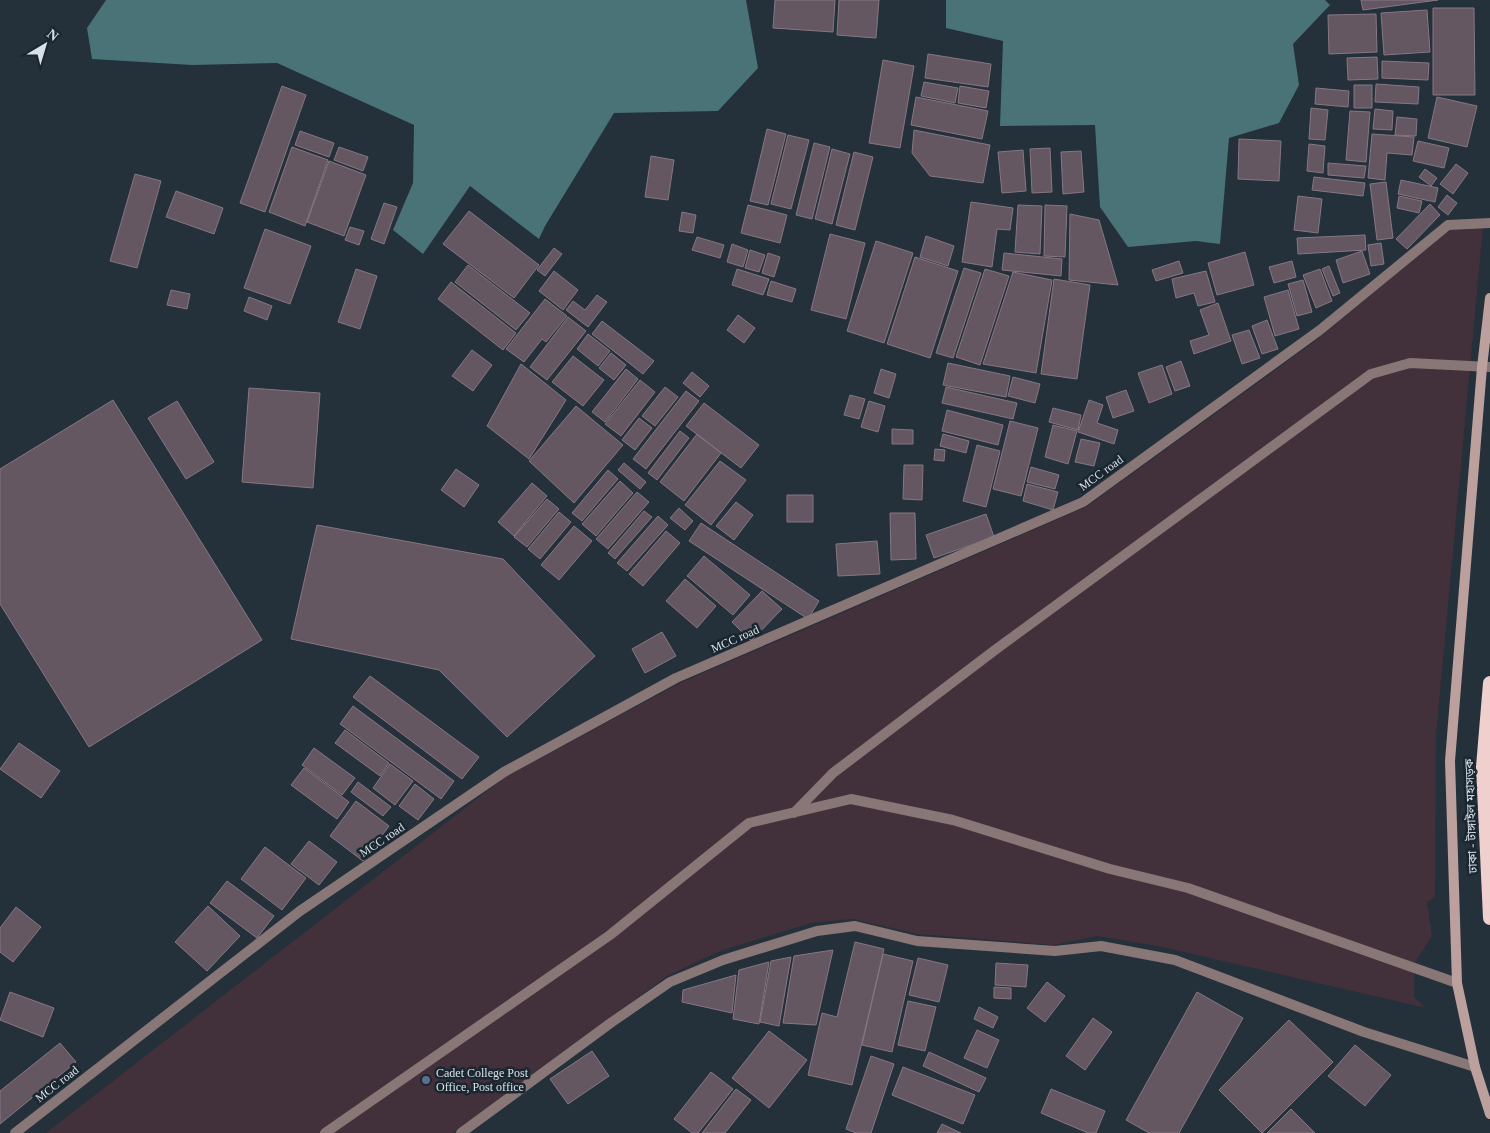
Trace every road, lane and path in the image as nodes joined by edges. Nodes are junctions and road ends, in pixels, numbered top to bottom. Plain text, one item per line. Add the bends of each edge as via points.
1 (1490, 223) edge
2 (1490, 298) edge
3 (1486, 367) edge
4 (1490, 683) edge
5 (794, 813) junction
6 (1490, 918) edge
7 (1457, 983) junction
8 (1475, 1067) junction
9 (1490, 1114) edge
10 (14, 1133) edge
11 (325, 1133) edge
12 (460, 1133) edge

1 - 10 street, MCC road via 1448,225 1320,330 1083,502 676,678 504,772 300,911
2 - 3 main road
3 - 5 street via 1410,364 1371,374 833,773
3 - 7 main road via 1450,761
4 - 6 highway, ঢাকা - টাঙ্গাইল মহাসড়ক via 1483,767
5 - 7 street via 851,799 953,820 1110,869 1188,888
5 - 11 street via 749,823 610,935
7 - 8 main road
8 - 9 main road
8 - 12 street via 1364,1032 1175,960 1101,946 1055,951 917,941 855,926 817,931 723,960 670,982

